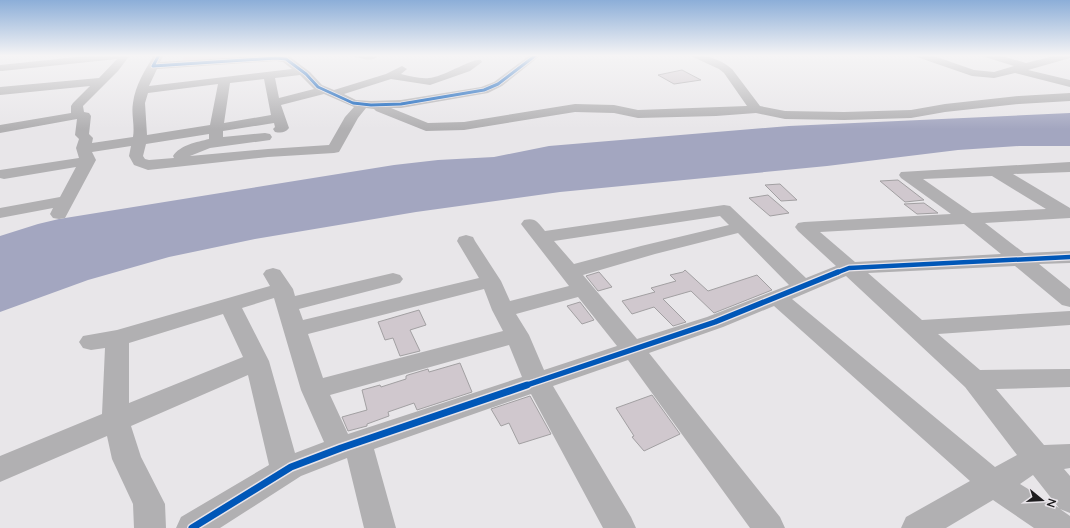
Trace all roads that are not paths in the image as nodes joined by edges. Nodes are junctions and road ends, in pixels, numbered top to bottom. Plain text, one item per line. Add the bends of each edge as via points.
1 (69, 80) edge
2 (105, 80) edge
3 (145, 80) edge
4 (225, 80) junction
5 (228, 80) edge
6 (270, 80) edge
7 (311, 80) edge
8 (376, 80) edge
9 (414, 80) edge
10 (437, 80) edge
11 (504, 80) edge
12 (734, 80) edge
13 (1053, 80) edge
14 (1070, 84) edge
15 (0, 90) edge
16 (142, 90) junction
17 (329, 92) junction
18 (1070, 97) edge
19 (367, 104) junction
20 (828, 105) dead end
21 (756, 109) junction
22 (277, 110) junction
23 (80, 115) junction
24 (844, 116) junction
25 (0, 129) edge
26 (217, 130) junction
27 (139, 137) junction
28 (265, 137) junction
29 (262, 154) junction
30 (85, 155) junction
31 (216, 159) junction
32 (172, 163) junction
33 (1070, 167) edge
34 (996, 171) junction
35 (4, 174) dead end
36 (0, 213) edge
37 (1068, 214) edge
38 (968, 218) junction
39 (742, 227) junction
40 (466, 241) dead end
41 (1070, 257) edge
42 (1020, 259) junction
43 (850, 268) junction
44 (393, 279) dead end
45 (491, 281) junction
46 (576, 281) junction
47 (803, 287) junction
48 (280, 289) junction
49 (776, 298) junction
50 (1070, 300) edge
51 (230, 305) junction
52 (503, 310) junction
53 (1070, 318) edge
54 (916, 328) junction
55 (295, 330) junction
56 (517, 335) junction
57 (633, 350) junction
58 (257, 361) junction
59 (1070, 378) edge
60 (974, 380) junction
61 (537, 382) junction
62 (314, 390) junction
63 (117, 420) junction
64 (349, 445) junction
65 (1070, 456) edge
66 (1037, 458) junction
67 (0, 469) edge
68 (285, 471) junction
69 (993, 483) junction
70 (1070, 499) edge
71 (218, 520) edge
72 (150, 528) edge
73 (192, 528) edge
74 (380, 528) edge
75 (620, 528) edge
76 (769, 528) edge
77 (917, 528) edge
78 (1061, 528) edge

1 - 15 street
2 - 23 street via 77,106
3 - 16 street
4 - 5 street
4 - 16 street
4 - 26 street
6 - 22 street
7 - 17 street
8 - 17 street
9 - 10 street via 430,82
11 - 19 street via 484,90 402,104
12 - 21 street
13 - 14 street
16 - 27 street via 139,103
17 - 19 street via 353,103
17 - 22 street
18 - 24 street via 1019,100 911,114
19 - 21 street via 426,127 464,126 575,108 614,109 638,114
19 - 29 street via 352,117 334,149
20 - 24 street
21 - 24 street via 785,115
22 - 26 street
22 - 28 street via 282,128
23 - 25 street
23 - 30 street via 84,116 82,135 86,138
26 - 27 street
26 - 28 street
26 - 31 street
26 - 32 street
27 - 30 street
27 - 32 street via 136,156 139,162 148,165
28 - 29 street
29 - 31 street
30 - 35 street
30 - 36 street via 62,207
31 - 32 street
33 - 34 street
34 - 37 street
34 - 38 street via 906,176
37 - 38 street
38 - 42 street
38 - 43 street via 804,227
39 - 46 street via 648,250
39 - 46 street via 724,210 535,230
39 - 47 street
40 - 45 street
41 - 42 street
42 - 43 street
42 - 50 street
43 - 47 street
43 - 54 street
44 - 48 street
45 - 52 street
45 - 55 street
46 - 52 street
46 - 57 street
47 - 49 street
48 - 51 street
48 - 55 street
49 - 57 street
49 - 69 street
51 - 58 street
51 - 63 street via 104,340
52 - 56 street
53 - 54 street
54 - 60 street
55 - 62 street
56 - 61 street
56 - 62 street
57 - 61 street
57 - 76 street
58 - 63 street
58 - 68 street
59 - 60 street
60 - 66 street
61 - 64 street
61 - 75 street
62 - 64 street
63 - 67 street
63 - 72 street via 127,459 149,504
64 - 68 street
64 - 74 street
65 - 66 street
66 - 69 street
66 - 70 street
68 - 71 street
69 - 77 street
69 - 78 street
71 - 73 street

